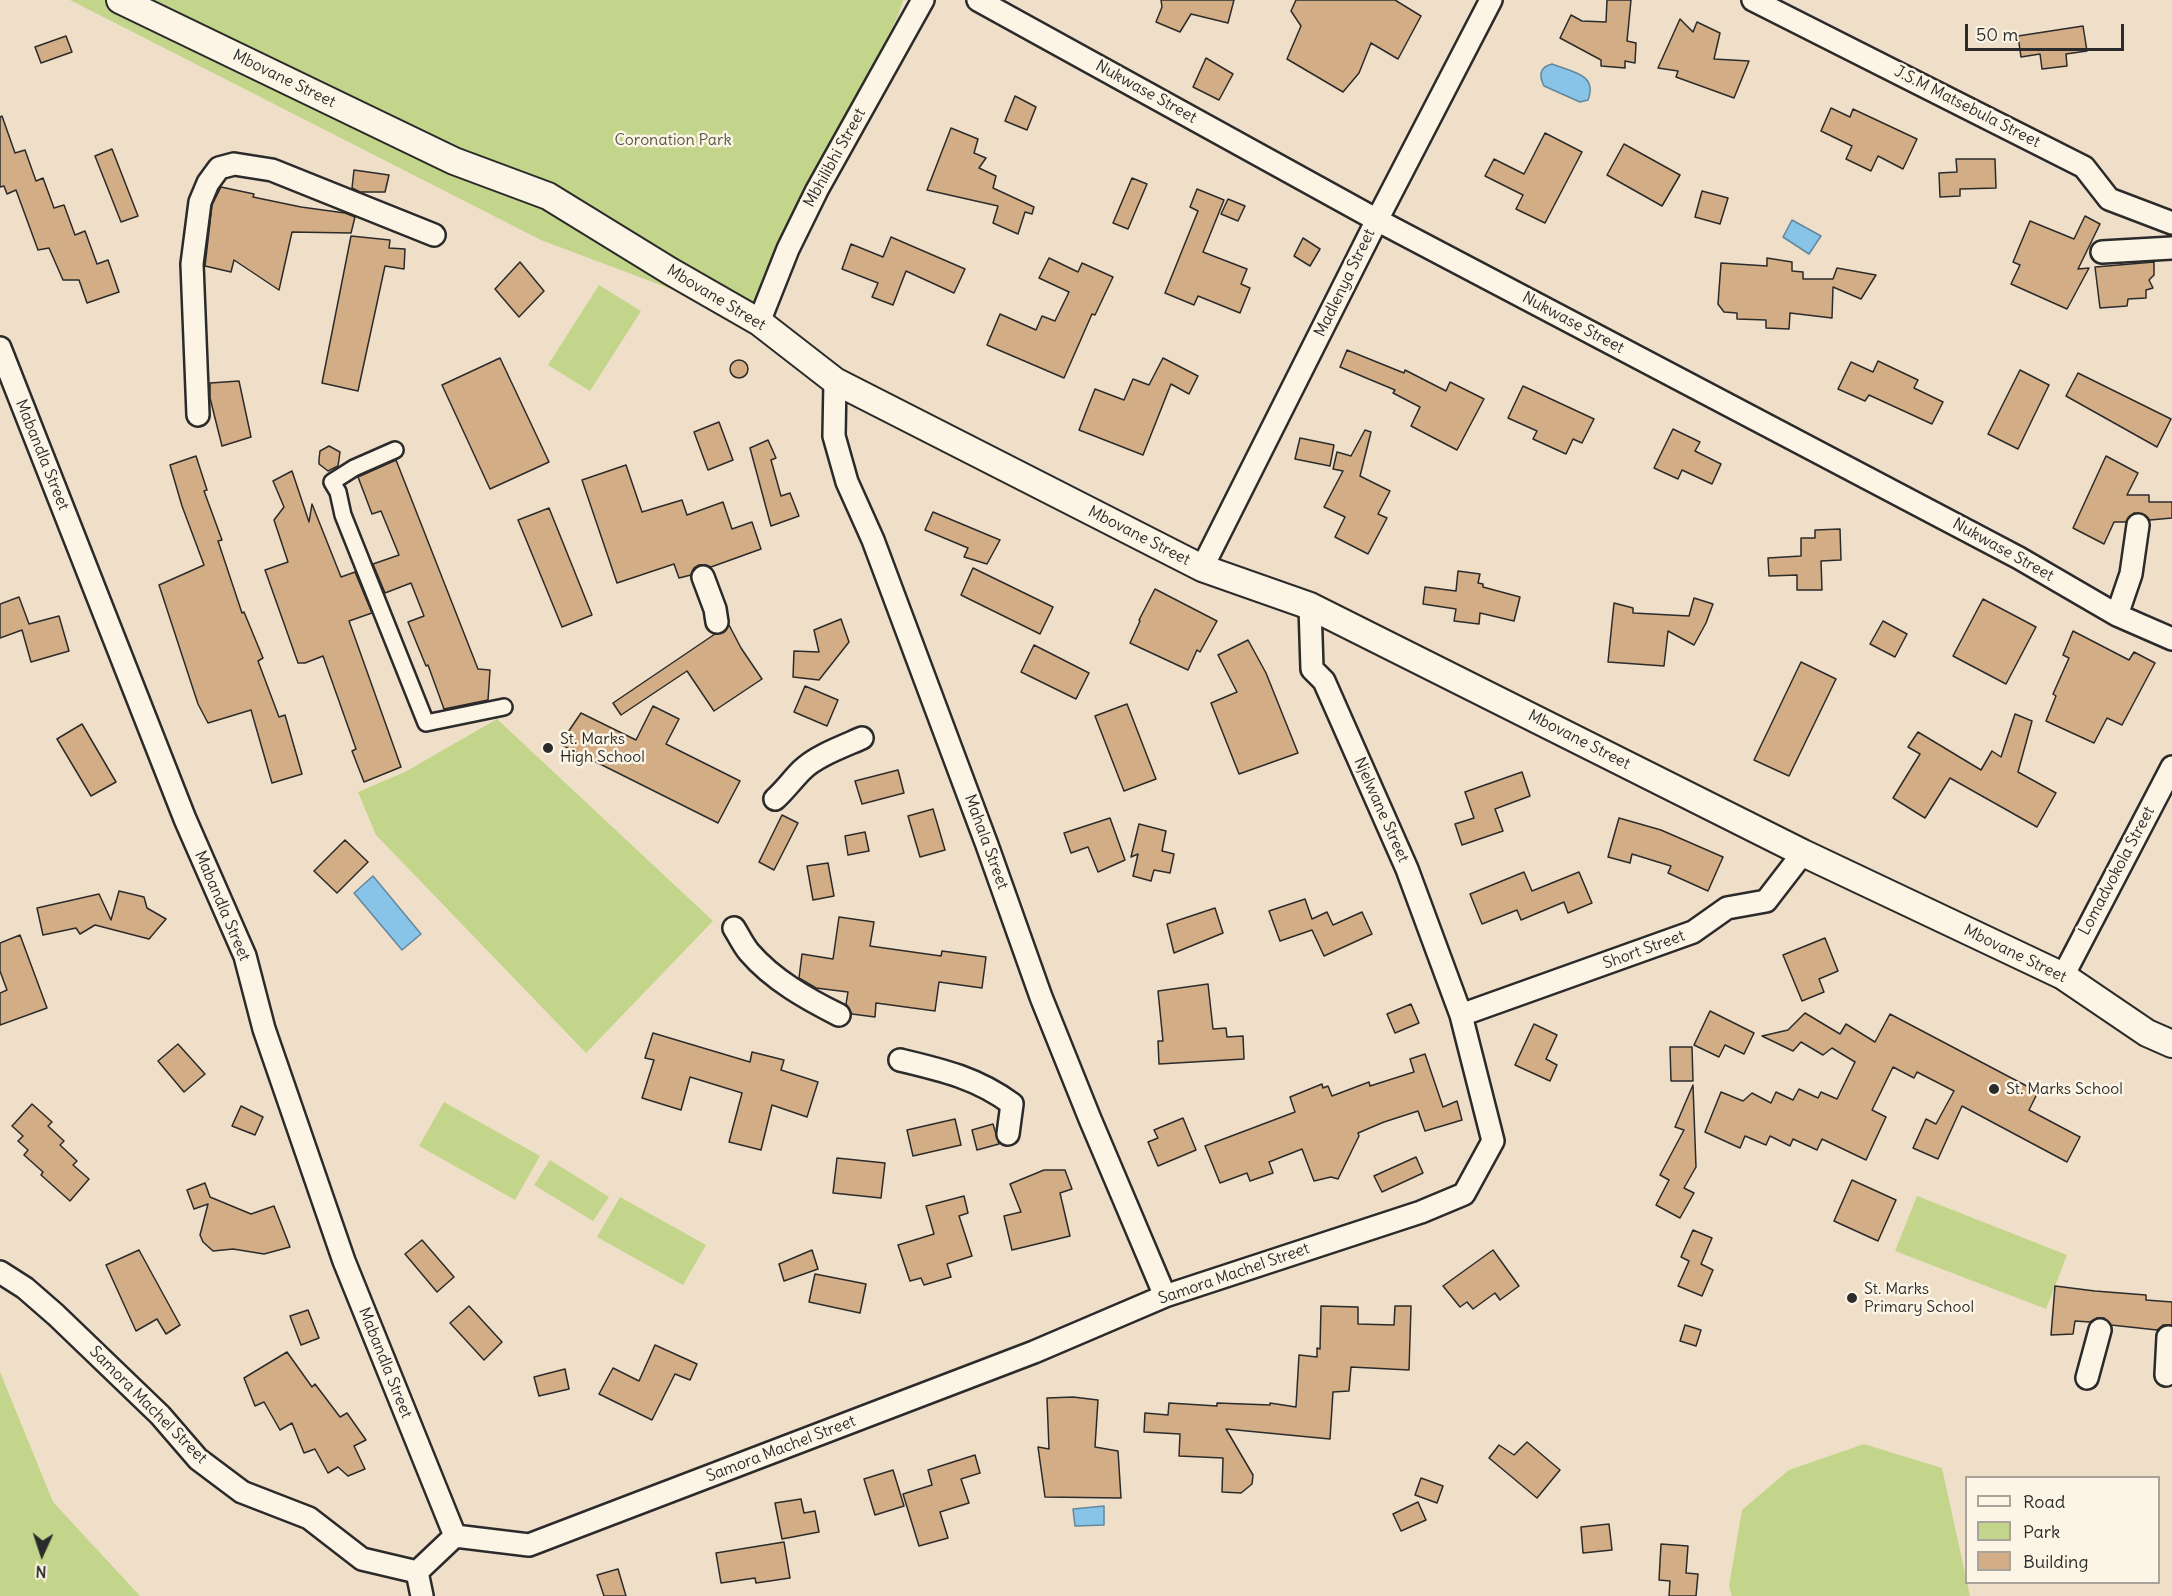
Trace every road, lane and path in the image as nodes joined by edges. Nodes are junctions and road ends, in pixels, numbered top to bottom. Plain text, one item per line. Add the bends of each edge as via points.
1 (120, 0) edge
2 (923, 0) edge
3 (978, 0) edge
4 (1491, 0) edge
5 (1753, 0) edge
6 (1377, 220) junction
7 (2172, 223) edge
8 (434, 235) dead end
9 (2172, 248) edge
10 (2102, 252) dead end
11 (759, 322) junction
12 (0, 348) edge
13 (835, 381) junction
14 (198, 415) dead end
15 (395, 450) dead end
16 (2139, 525) dead end
17 (1203, 568) junction
18 (703, 577) dead end
19 (1310, 606) junction
20 (2117, 615) junction
21 (717, 622) dead end
22 (2172, 639) edge
23 (504, 707) dead end
24 (862, 738) dead end
25 (2172, 767) edge
26 (775, 799) dead end
27 (1803, 853) junction
28 (734, 928) dead end
29 (2063, 976) junction
30 (839, 1015) dead end
31 (1461, 1015) junction
32 (2172, 1044) edge
33 (900, 1060) dead end
34 (1008, 1134) dead end
35 (0, 1272) edge
36 (1165, 1296) junction
37 (2100, 1330) dead end
38 (2168, 1337) dead end
39 (2166, 1375) dead end
40 (2087, 1378) dead end
41 (455, 1536) junction
42 (417, 1572) junction
43 (422, 1596) edge

1 - 11 street, Mbovane Street via 454,161 548,196
2 - 11 street, Mbhilibhi Street via 816,190
3 - 6 street, Nukwase Street
4 - 6 street, Madlenya Street
5 - 7 street, J.S.M Matsebula Street via 2084,166 2109,198
6 - 17 street, Madlenya Street
6 - 20 street, Nukwase Street via 2019,558
8 - 14 street via 272,170 234,164 219,168 200,202 192,264
9 - 10 street
11 - 13 street, Mbovane Street
12 - 41 street, Mabandla Street via 185,819 245,956 264,1029 344,1261
13 - 17 street, Mbovane Street
13 - 36 street, Mahala Street via 834,436 847,482 877,551 1041,997
15 - 23 street via 332,482 426,723
16 - 20 street via 2131,574
17 - 19 street, Mbovane Street
18 - 21 street
19 - 27 street, Mbovane Street
19 - 31 street, Njelwane Street via 1312,669 1324,681 1407,869
20 - 22 street, Nukwase Street
24 - 26 street via 803,769
25 - 29 street, Lomadvokola Street
27 - 29 street, Mbovane Street
27 - 31 street, Short Street via 1766,901 1727,908 1693,932
28 - 30 street via 749,952 777,978
29 - 32 street, Mbovane Street via 2147,1033
31 - 36 street, Samora Machel Street via 1493,1141 1464,1194 1421,1212
33 - 34 street via 962,1076 994,1091 1012,1104
35 - 42 street, Samora Machel Street via 56,1315 160,1415 198,1460 242,1492 309,1518 362,1559
36 - 41 street, Samora Machel Street via 1034,1352 529,1545
37 - 40 street
38 - 39 street
41 - 42 street
42 - 43 street

